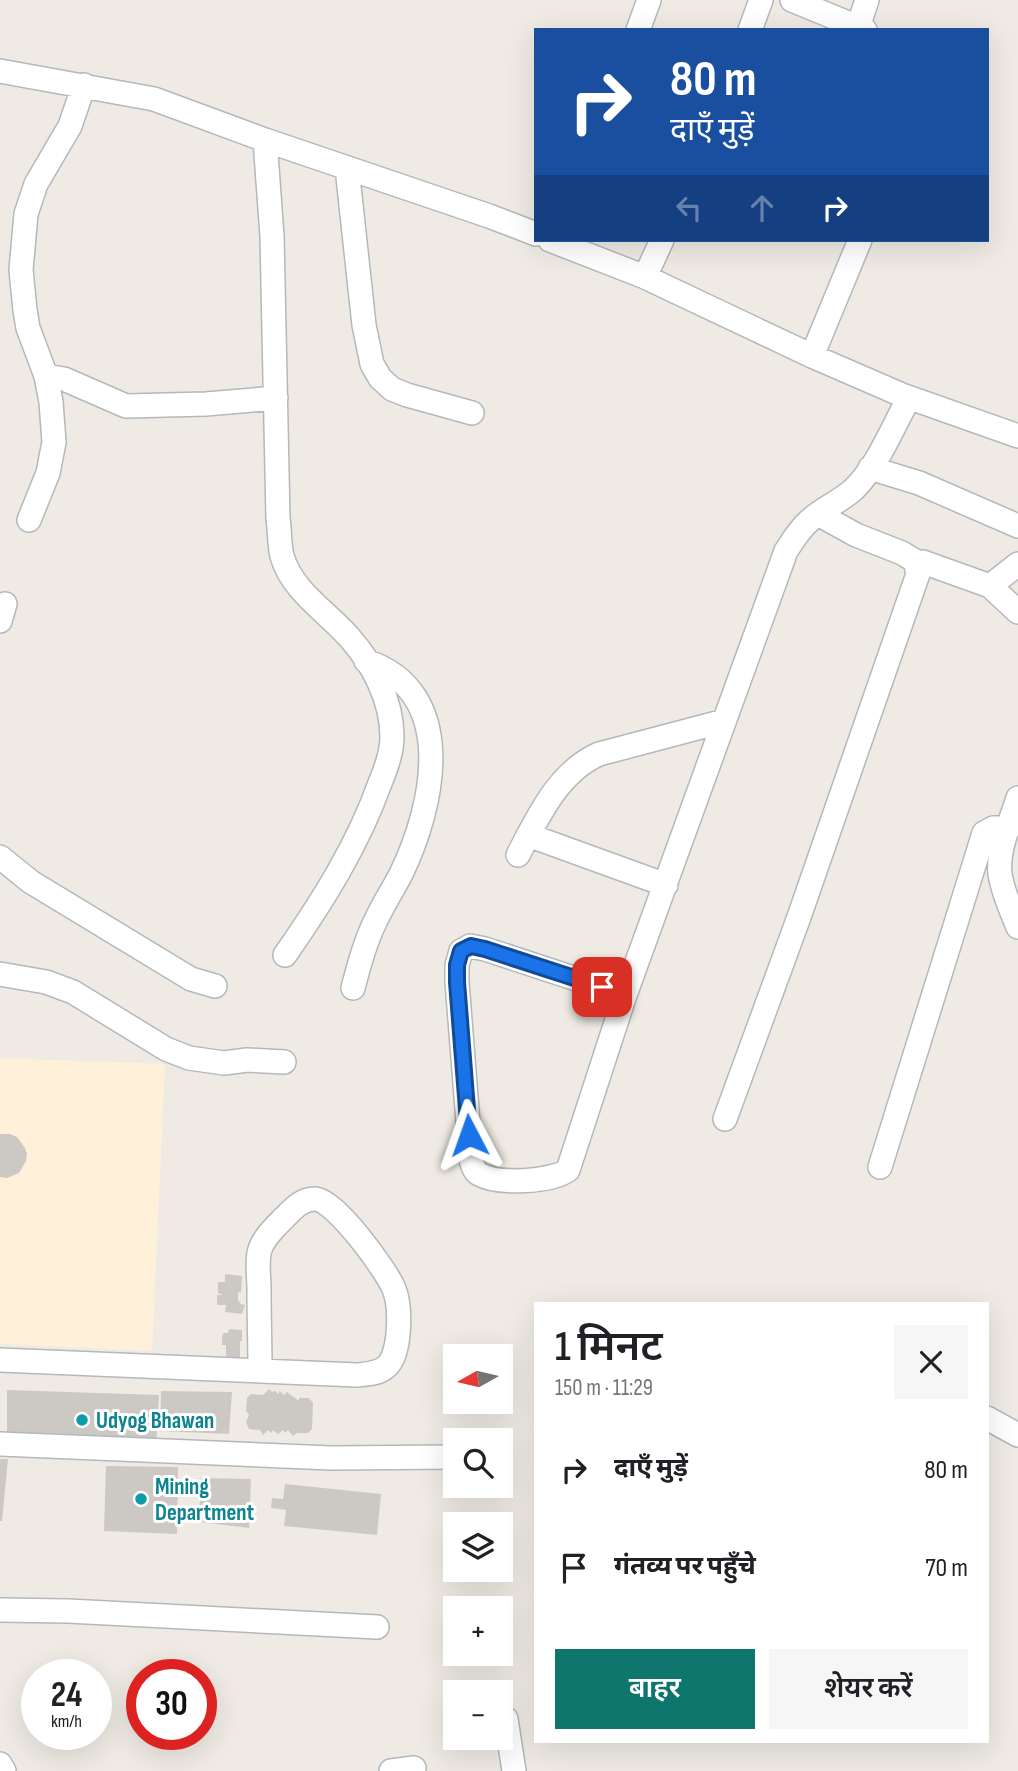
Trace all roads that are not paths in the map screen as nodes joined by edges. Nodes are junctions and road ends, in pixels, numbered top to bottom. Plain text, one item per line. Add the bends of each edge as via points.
1 (649, 0) edge
2 (761, 0) edge
3 (792, 0) edge
4 (867, 0) edge
5 (639, 28) edge
6 (751, 28) edge
7 (862, 28) edge
8 (0, 71) edge
9 (84, 85) junction
10 (265, 140) junction
11 (347, 168) junction
12 (534, 233) edge
13 (557, 242) edge
14 (661, 242) edge
15 (859, 242) edge
16 (645, 277) junction
17 (812, 356) junction
18 (46, 376) junction
19 (275, 398) junction
20 (909, 398) junction
21 (472, 413) dead end
22 (1018, 436) edge
23 (870, 468) junction
24 (818, 514) junction
25 (29, 520) dead end
26 (1018, 526) edge
27 (923, 562) dead end
28 (1018, 564) edge
29 (990, 586) junction
30 (1018, 612) edge
31 (366, 661) junction
32 (724, 721) junction
33 (1018, 798) edge
34 (1010, 841) edge
35 (0, 857) edge
36 (666, 885) junction
37 (1018, 927) edge
38 (285, 955) dead end
39 (0, 974) edge
40 (215, 986) dead end
41 (353, 988) dead end
42 (625, 995) junction
43 (284, 1062) dead end
44 (725, 1119) dead end
45 (880, 1167) dead end
46 (0, 1360) edge
47 (260, 1371) junction
48 (989, 1419) edge
49 (1018, 1435) edge
50 (0, 1444) edge
51 (443, 1457) edge
52 (0, 1610) edge
53 (377, 1627) dead end
54 (511, 1750) edge
55 (0, 1764) edge
56 (4, 1771) edge
57 (514, 1771) edge

1 - 5 street
2 - 6 street
3 - 7 street
4 - 7 street
8 - 9 street
9 - 10 street via 154,99
9 - 18 street via 70,126 36,184 26,214 21,270 25,310
10 - 11 street
10 - 19 street
11 - 12 street
11 - 21 street via 372,364 392,389
13 - 16 street
14 - 16 street
15 - 17 street
16 - 17 street
17 - 20 street
18 - 19 street via 127,406
18 - 25 street via 54,442 48,473
19 - 31 street via 282,555 299,588 334,619
20 - 22 street
20 - 23 street
23 - 24 street via 853,489
23 - 26 street
24 - 32 street via 786,551
24 - 44 street via 902,553 915,561 918,574
27 - 29 street
28 - 29 street
29 - 30 street
31 - 38 street via 385,694 392,740 389,759 364,823 320,904
31 - 41 street via 396,675 411,689 430,731 432,760 422,816 402,873 369,935
32 - 36 street
32 - 36 street via 582,761 567,775 523,845
33 - 34 street
34 - 37 street via 1001,878
34 - 45 street via 993,828 984,833
35 - 40 street via 31,882 191,979
36 - 42 street
39 - 43 street via 73,992 166,1049 189,1058 223,1063
42 - 42 street via 485,949 471,946 461,951 457,982 471,1160 479,1174 530,1181 551,1179 568,1170
46 - 47 street
47 - 47 street via 357,1375 375,1373 393,1357 399,1313 395,1290 387,1273 321,1199 295,1206 273,1229 259,1254
48 - 49 street
50 - 51 street via 331,1458
52 - 53 street
54 - 57 street
55 - 56 street

